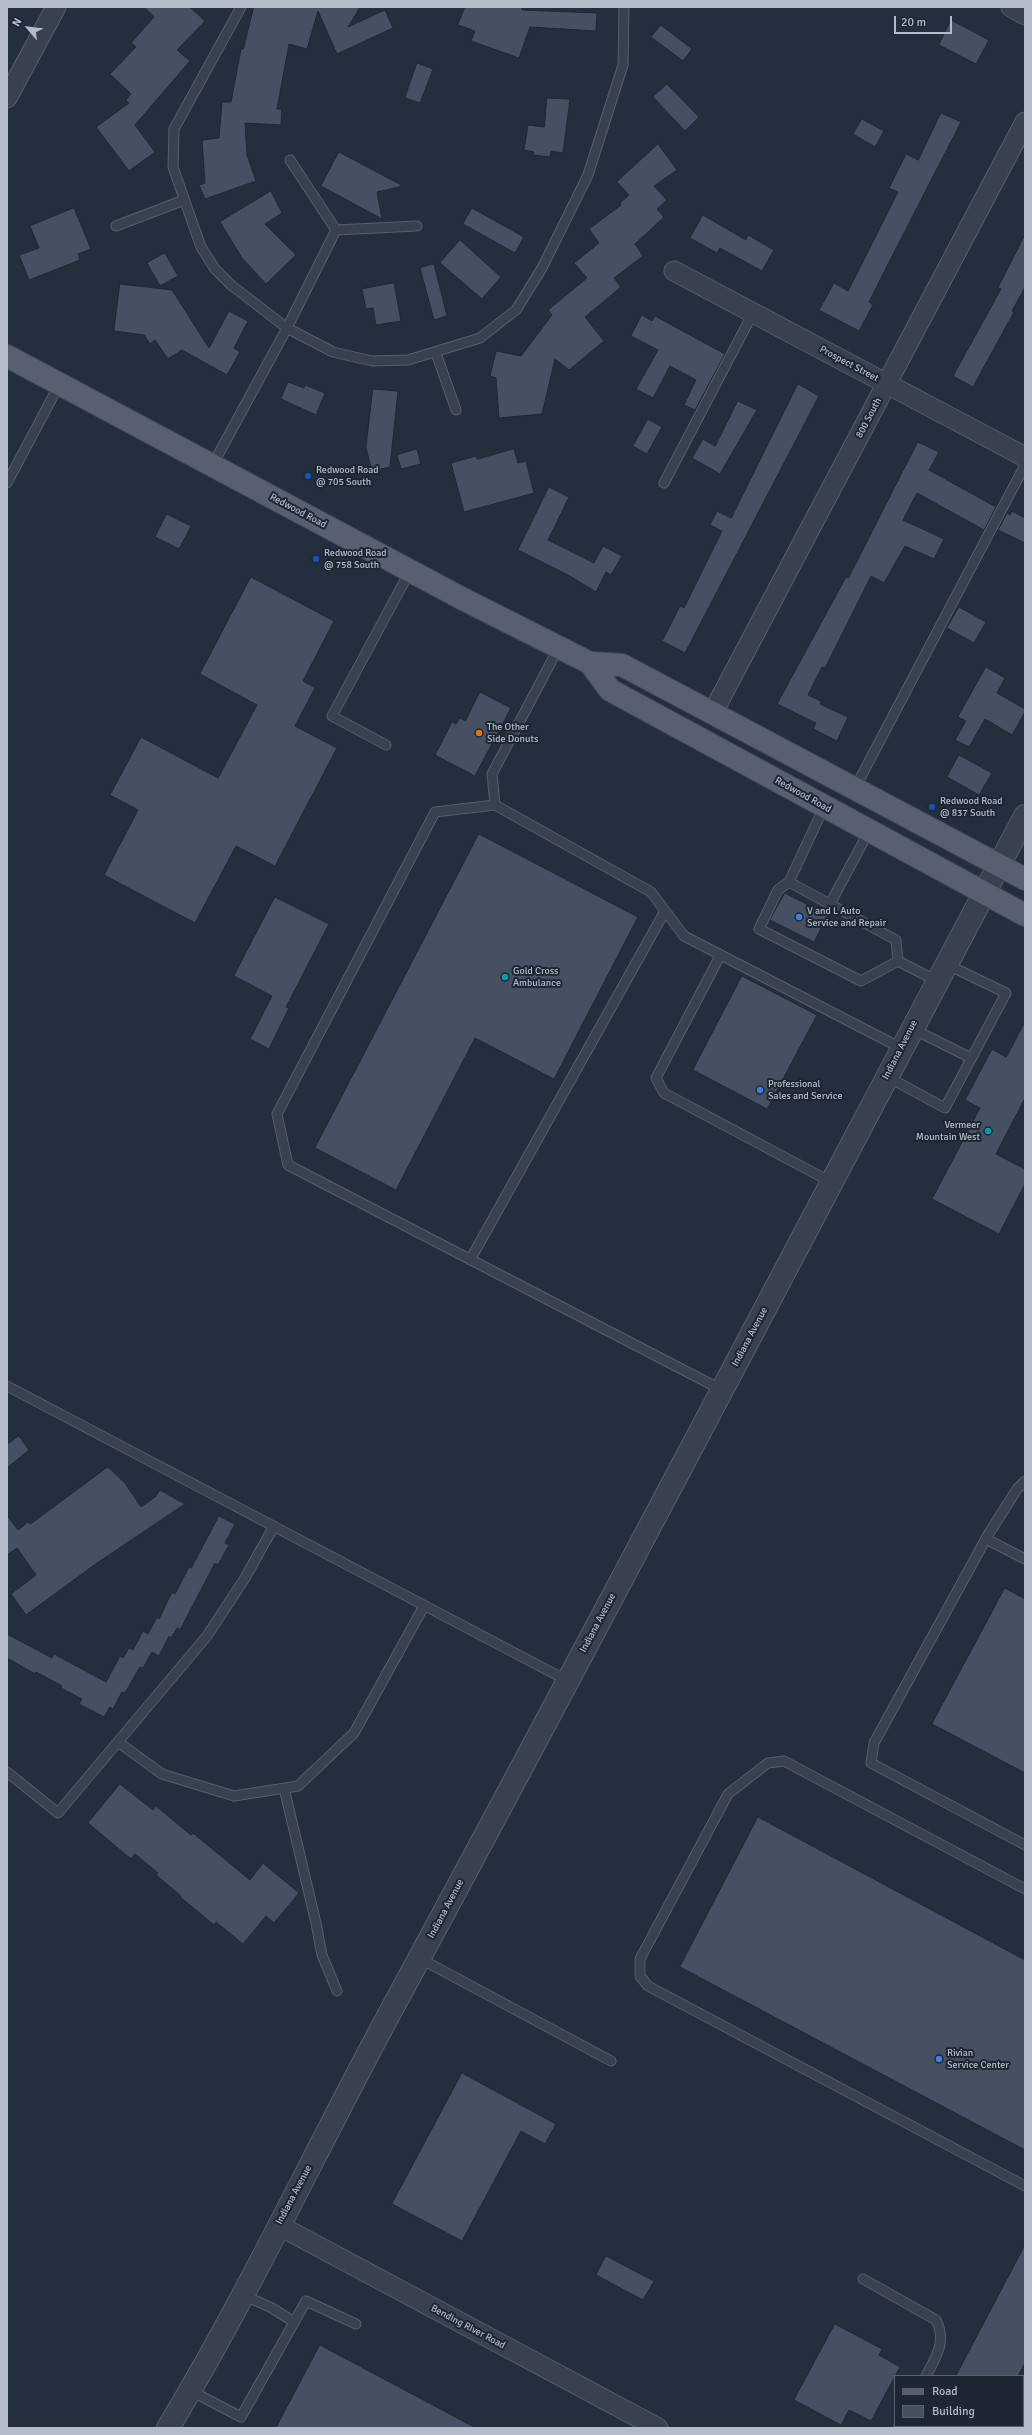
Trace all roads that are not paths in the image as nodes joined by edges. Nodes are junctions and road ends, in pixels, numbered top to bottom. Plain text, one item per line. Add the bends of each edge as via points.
1 (56, 7) edge
2 (241, 7) edge
3 (624, 7) edge
4 (1010, 7) edge
5 (1025, 15) edge
6 (7, 98) edge
7 (1025, 122) edge
8 (290, 160) dead end
9 (184, 200) junction
10 (116, 226) dead end
11 (417, 226) dead end
12 (336, 230) junction
13 (674, 271) dead end
14 (753, 313) junction
15 (287, 328) junction
16 (436, 353) junction
17 (7, 356) edge
18 (887, 384) junction
19 (59, 386) junction
20 (456, 410) dead end
21 (1025, 457) edge
22 (1025, 465) edge
23 (212, 466) junction
24 (7, 483) edge
25 (664, 483) dead end
26 (410, 570) junction
27 (559, 647) junction
28 (590, 663) junction
29 (712, 714) junction
30 (386, 745) dead end
31 (855, 788) junction
32 (495, 805) junction
33 (824, 807) junction
34 (1025, 816) edge
35 (869, 830) junction
36 (999, 864) junction
37 (1025, 879) edge
38 (789, 882) junction
39 (983, 893) junction
40 (830, 904) junction
41 (665, 911) junction
42 (1025, 915) edge
43 (720, 956) junction
44 (898, 961) junction
45 (941, 972) junction
46 (911, 1028) junction
47 (901, 1048) junction
48 (971, 1058) junction
49 (886, 1077) junction
50 (831, 1182) junction
51 (470, 1260) junction
52 (7, 1386) edge
53 (722, 1390) junction
54 (1025, 1480) edge
55 (274, 1526) junction
56 (986, 1538) junction
57 (1025, 1559) edge
58 (424, 1606) junction
59 (568, 1681) junction
60 (118, 1742) junction
61 (7, 1772) edge
62 (284, 1788) junction
63 (1025, 1845) edge
64 (1025, 1889) edge
65 (419, 1958) junction
66 (337, 1991) dead end
67 (611, 2061) dead end
68 (1025, 2186) edge
69 (278, 2225) junction
70 (863, 2279) dead end
71 (243, 2295) junction
72 (294, 2322) junction
73 (356, 2324) dead end
74 (927, 2375) edge
75 (191, 2390) junction
76 (168, 2428) edge
77 (658, 2428) edge

1 - 6 street
2 - 9 lane via 174,129 173,167
3 - 16 lane via 623,65 588,175 542,268 516,310 480,338
4 - 5 street
7 - 18 street, 800 South
8 - 12 lane
9 - 10 lane
9 - 15 lane via 201,247 215,270 231,286
11 - 12 lane
12 - 15 lane
13 - 14 street, Prospect Street
14 - 18 street, Prospect Street
14 - 25 lane
15 - 16 lane via 333,352 372,361 408,360
15 - 23 lane
16 - 20 lane
17 - 19 main road, Redwood Road
18 - 21 street, Prospect Street
18 - 29 street, 800 South
19 - 23 main road, Redwood Road
19 - 24 lane
22 - 31 lane
23 - 26 main road, Redwood Road
26 - 27 main road, Redwood Road
26 - 30 lane via 332,716
27 - 28 main road, Redwood Road
27 - 32 lane via 492,774
28 - 29 main road, Redwood Road via 622,665
28 - 33 main road, Redwood Road via 610,690
29 - 31 main road, Redwood Road
31 - 36 main road, Redwood Road
32 - 41 lane via 651,892
32 - 51 lane via 435,812 277,1114 288,1165
33 - 35 main road, Redwood Road
33 - 38 lane
34 - 36 street, Indiana Avenue
35 - 39 main road, Redwood Road
35 - 40 lane
36 - 37 main road, Redwood Road
36 - 39 street, Indiana Avenue
38 - 40 lane
38 - 44 lane via 778,890 759,929 860,981
39 - 42 main road, Redwood Road
39 - 45 street, Indiana Avenue
40 - 44 lane via 896,940
41 - 43 lane via 684,936
41 - 51 lane
43 - 47 lane
43 - 50 lane via 656,1078 664,1093
44 - 45 lane
45 - 46 street, Indiana Avenue
45 - 48 lane via 1006,993
46 - 47 street, Indiana Avenue
46 - 48 lane
47 - 49 street, Indiana Avenue
48 - 49 lane via 945,1108
49 - 50 street, Indiana Avenue
50 - 53 street, Indiana Avenue
51 - 53 lane
52 - 55 lane
53 - 59 street, Indiana Avenue
54 - 56 lane via 1016,1489
55 - 58 lane
55 - 60 lane via 245,1578 206,1636
56 - 57 lane
56 - 63 lane via 874,1743 871,1763
58 - 59 lane
58 - 62 lane via 354,1733 298,1786
59 - 65 street, Indiana Avenue
60 - 61 lane via 58,1813
60 - 62 lane via 162,1774 234,1796
62 - 66 lane via 322,1955
64 - 68 lane via 784,1761 768,1764 728,1794 640,1959 640,1976 648,1986
65 - 67 lane
65 - 69 street, Indiana Avenue
69 - 71 street, Indiana Avenue
69 - 77 street, Bending River Road
70 - 74 lane via 936,2320 941,2330 941,2341 939,2352
71 - 72 lane via 272,2308
71 - 75 street, Indiana Avenue
72 - 73 lane via 306,2301
72 - 75 lane via 241,2417
75 - 76 street, Indiana Avenue

